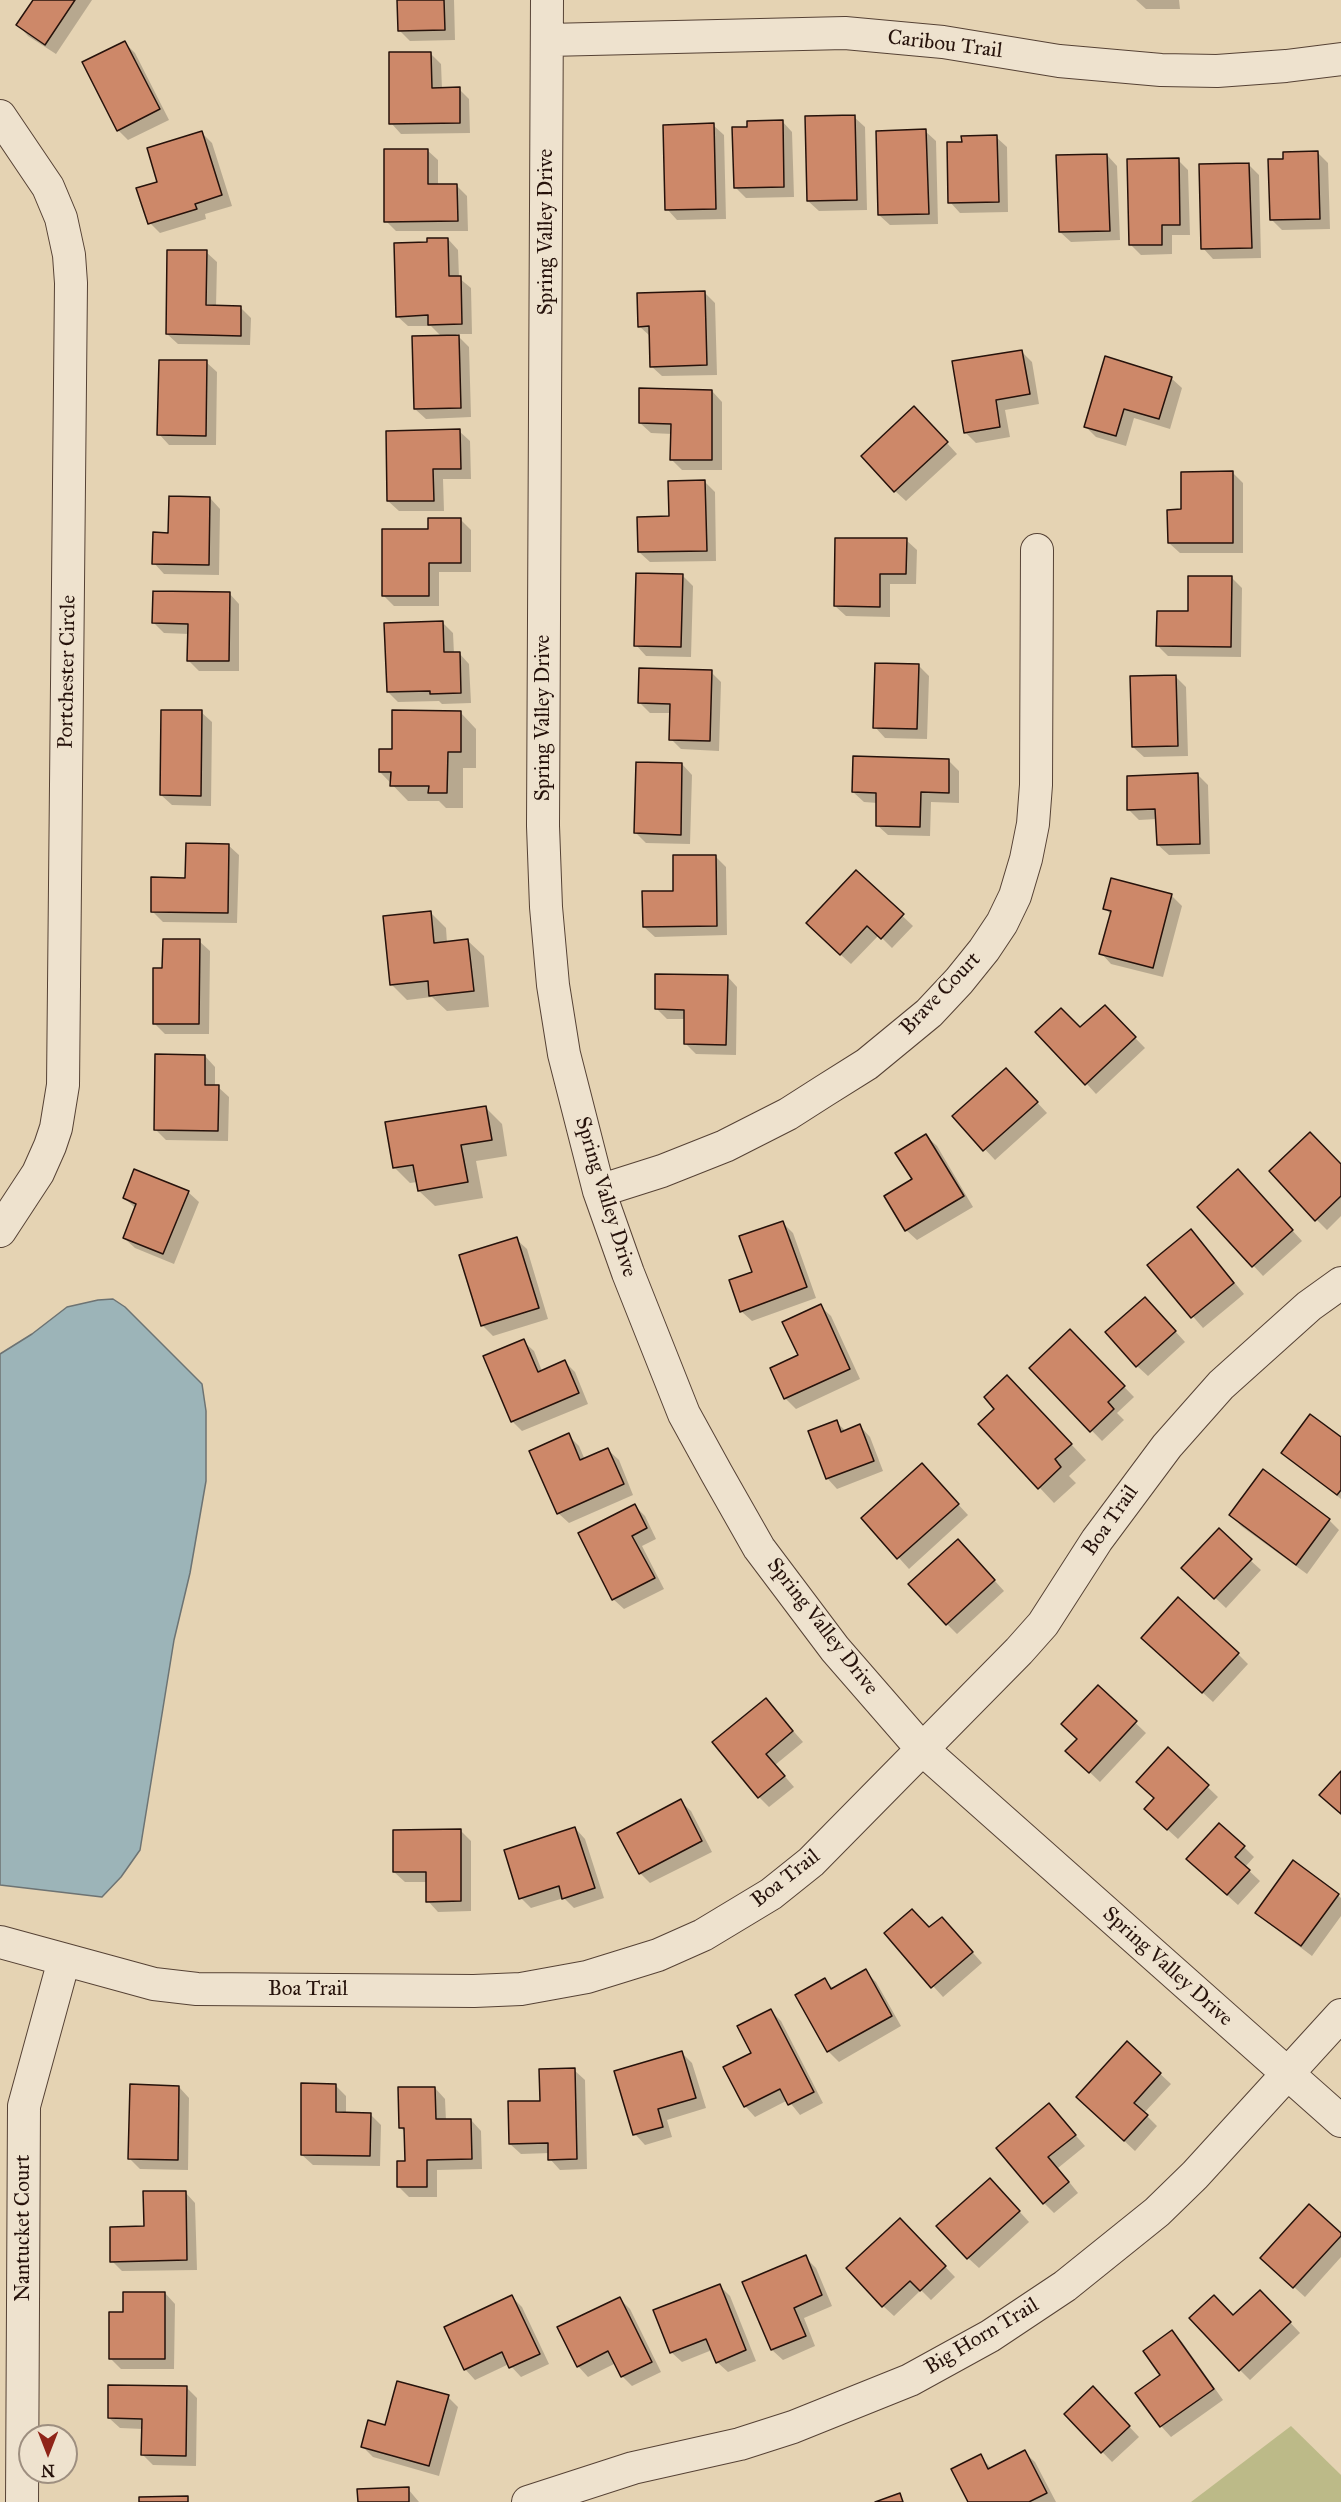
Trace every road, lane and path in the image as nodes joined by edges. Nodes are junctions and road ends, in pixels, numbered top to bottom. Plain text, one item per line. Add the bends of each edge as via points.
1 (548, 0) edge
2 (548, 40) junction
3 (1341, 59) edge
4 (0, 116) edge
5 (1037, 550) dead end
6 (599, 1191) junction
7 (0, 1231) edge
8 (1341, 1283) edge
9 (922, 1749) junction
10 (0, 1942) edge
11 (64, 1960) junction
12 (1341, 2015) edge
13 (1288, 2074) junction
14 (1341, 2121) edge
15 (22, 2502) edge
16 (528, 2502) edge

1 - 2 street, Spring Valley Drive
2 - 3 street, Caribou Trail via 845,33 1161,70 1217,71
2 - 6 street, Spring Valley Drive via 543,814 546,907 564,1054
4 - 7 street, Portchester Circle via 37,168 61,218 69,255 71,295 63,1084 50,1146 38,1173
5 - 6 street, Brave Court via 1033,824 1014,896 984,950 929,1013 867,1064 815,1097 725,1146
6 - 9 street, Spring Valley Drive via 684,1414 749,1530 835,1649
8 - 9 street, Boa Trail via 1309,1306 1221,1385 1131,1491 1043,1624
9 - 11 street, Boa Trail via 811,1862 771,1894 694,1939 636,1963 587,1977 521,1989 474,1991 197,1989 154,1984
9 - 13 street, Spring Valley Drive
10 - 11 street, Boa Trail
11 - 15 street, Nantucket Court via 24,2106
12 - 13 street, Big Horn Trail
13 - 14 street, Spring Valley Drive
13 - 16 street, Big Horn Trail via 1157,2212 1065,2286 990,2336 910,2380 794,2427 740,2444 633,2468

